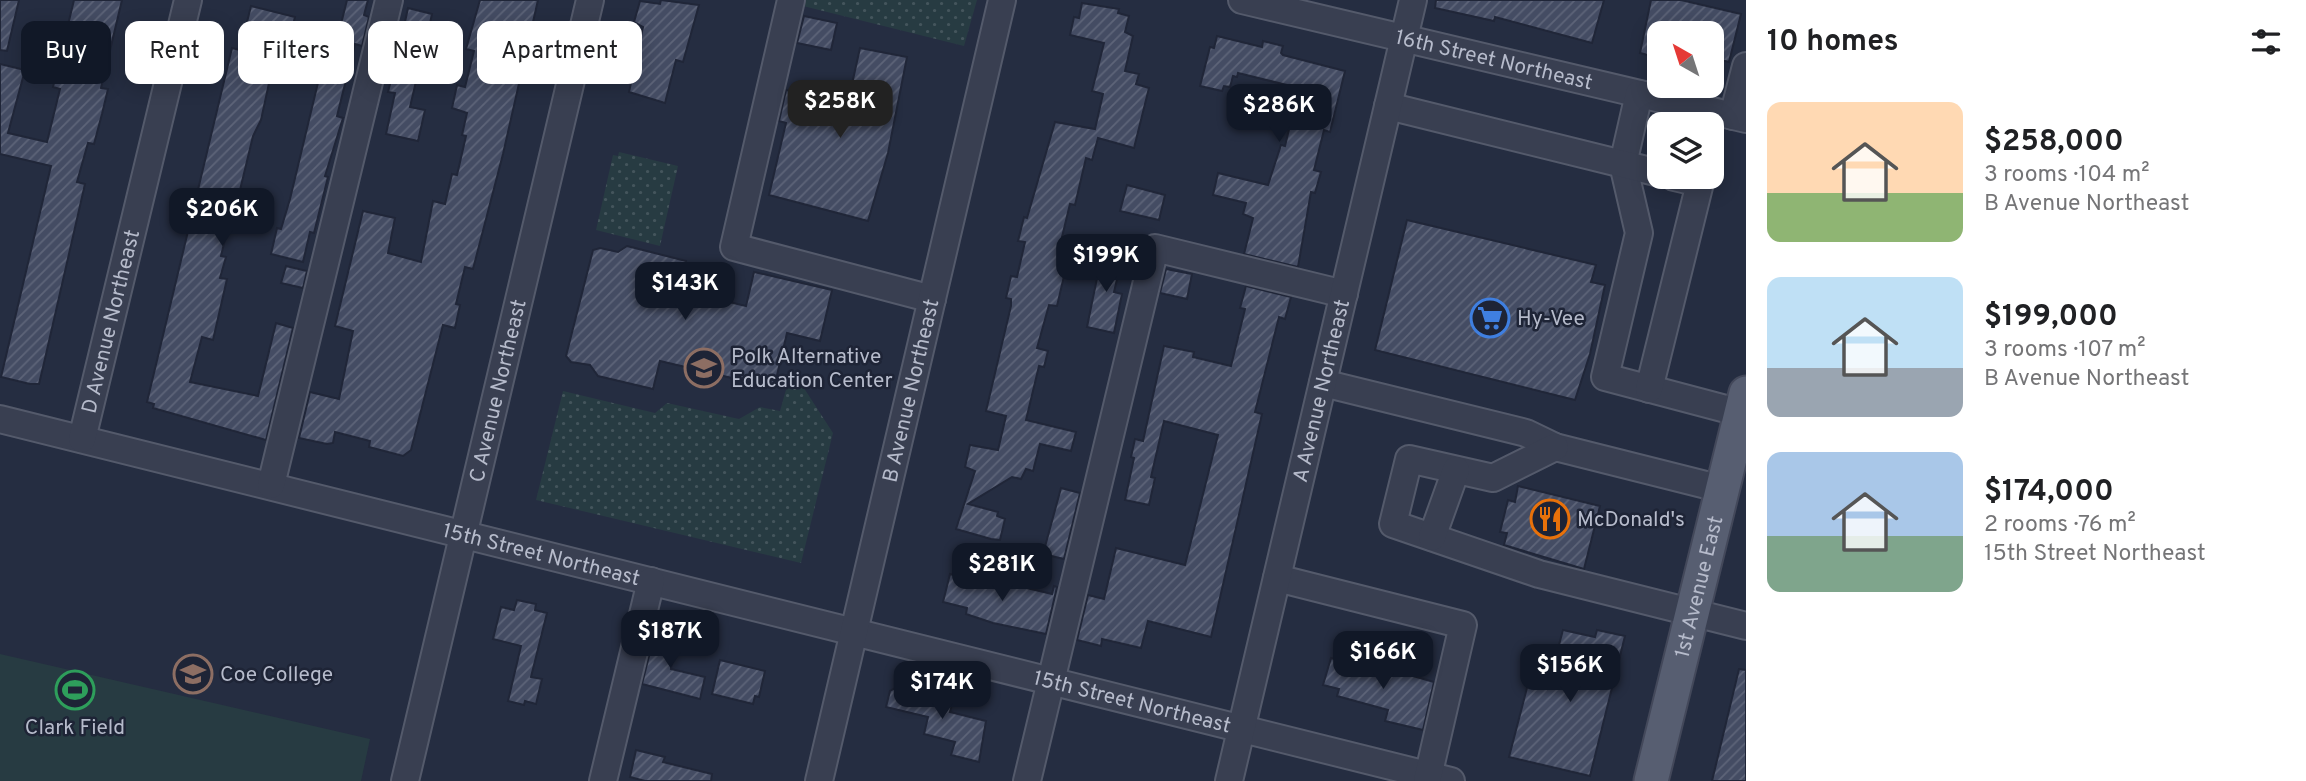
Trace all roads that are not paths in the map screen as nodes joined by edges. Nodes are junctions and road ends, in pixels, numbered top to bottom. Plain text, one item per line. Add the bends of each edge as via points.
1 (188, 0) edge
2 (389, 0) edge
3 (590, 0) edge
4 (791, 0) edge
5 (1002, 0) edge
6 (1242, 0) edge
7 (1413, 0) edge
8 (1404, 37) junction
9 (1746, 66) edge
10 (1639, 94) junction
11 (1388, 106) junction
12 (1740, 118) edge
13 (1623, 164) junction
14 (1647, 170) edge
15 (1699, 189) edge
16 (1344, 293) junction
17 (932, 299) junction
18 (1323, 383) junction
19 (1649, 390) junction
20 (1744, 403) edge
21 (0, 419) edge
22 (82, 439) junction
23 (1555, 447) junction
24 (1455, 470) junction
25 (271, 485) junction
26 (1722, 489) junction
27 (464, 534) junction
28 (1432, 537) junction
29 (1277, 578) junction
30 (651, 581) junction
31 (1692, 613) junction
32 (1746, 626) edge
33 (855, 633) junction
34 (1052, 681) junction
35 (1242, 729) junction
36 (1436, 779) edge
37 (405, 781) edge
38 (603, 781) edge
39 (819, 781) edge
40 (1027, 781) edge
41 (1229, 781) edge
42 (1651, 781) edge

1 - 22 street, D Avenue Northeast
2 - 25 street
3 - 27 street, C Avenue Northeast
4 - 17 street via 734,247
5 - 17 street, B Avenue Northeast
6 - 8 street, 16th Street Northeast
7 - 8 street, A Avenue Northeast
8 - 10 street, 16th Street Northeast
8 - 11 street, A Avenue Northeast
9 - 12 street
10 - 12 street, 16th Street Northeast
10 - 13 street
11 - 13 street
11 - 16 street, A Avenue Northeast
13 - 14 street
13 - 19 street via 1639,233 1605,377
15 - 19 street
16 - 18 street, A Avenue Northeast
16 - 34 street via 1155,248
17 - 33 street, B Avenue Northeast
18 - 23 street via 1526,433
18 - 29 street, A Avenue Northeast
19 - 20 street
20 - 26 main road, 1st Avenue East
21 - 22 street, 15th Street Northeast
22 - 25 street, 15th Street Northeast
23 - 24 street via 1493,478
23 - 26 street
24 - 28 street
24 - 28 street via 1409,459 1393,524
25 - 27 street, 15th Street Northeast
26 - 31 main road, 1st Avenue East
27 - 30 street, 15th Street Northeast
27 - 37 street, C Avenue Northeast
28 - 31 street via 1539,574
29 - 35 street, A Avenue Northeast
29 - 36 street via 1463,625
30 - 33 street, 15th Street Northeast
30 - 38 street
31 - 32 street
31 - 42 main road, 1st Avenue East
33 - 34 street, 15th Street Northeast
33 - 39 street, B Avenue Northeast
34 - 35 street, 15th Street Northeast
34 - 40 street
35 - 36 street, 15th Street Northeast
35 - 41 street, A Avenue Northeast

